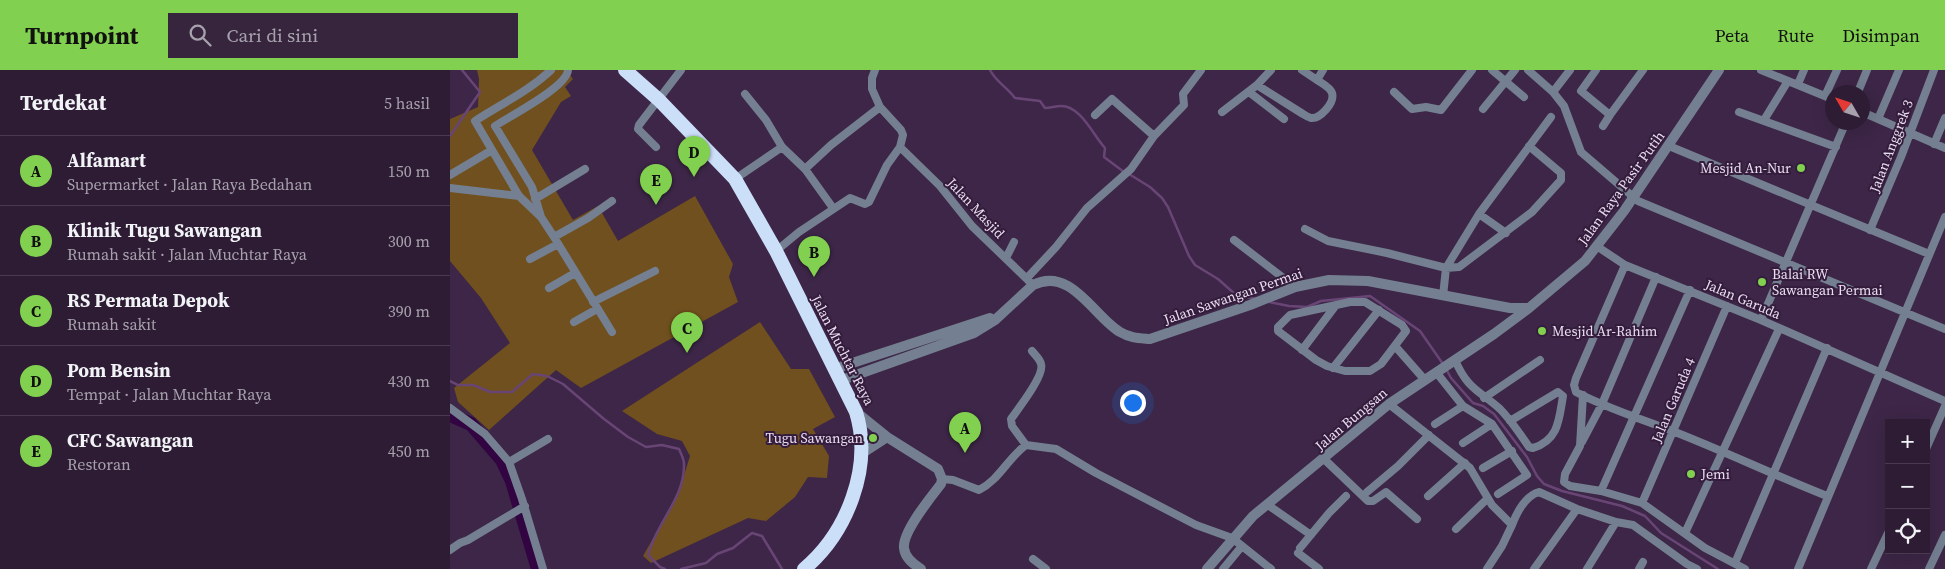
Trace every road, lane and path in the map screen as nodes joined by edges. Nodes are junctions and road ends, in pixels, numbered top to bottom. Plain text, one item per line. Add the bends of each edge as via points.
1 (551, 70) edge
2 (568, 70) edge
3 (625, 70) edge
4 (681, 70) edge
5 (875, 70) edge
6 (1201, 70) edge
7 (1270, 70) edge
8 (1302, 70) edge
9 (1323, 70) edge
10 (1472, 70) edge
11 (1492, 70) edge
12 (1515, 70) edge
13 (1528, 70) edge
14 (1570, 70) edge
15 (1596, 70) edge
16 (1643, 70) edge
17 (1720, 70) edge
18 (1761, 70) edge
19 (1804, 70) edge
20 (1836, 70) edge
21 (1867, 70) edge
22 (1899, 70) edge
23 (1934, 70) edge
24 (1317, 80) junction
25 (1507, 81) junction
26 (1788, 81) junction
27 (1798, 84) junction
28 (1257, 85) junction
29 (1832, 85) edge
30 (1861, 85) edge
31 (1249, 92) junction
32 (1394, 92) dead end
33 (1553, 92) junction
34 (745, 94) dead end
35 (1825, 96) edge
36 (1524, 97) dead end
37 (659, 100) junction
38 (880, 107) junction
39 (1483, 109) dead end
40 (1222, 112) dead end
41 (1739, 112) dead end
42 (1095, 115) dead end
43 (1610, 115) junction
44 (1870, 116) edge
45 (1551, 117) dead end
46 (1945, 118) edge
47 (1284, 119) dead end
48 (1878, 119) junction
49 (1764, 120) junction
50 (1603, 126) dead end
51 (1843, 130) edge
52 (1910, 133) junction
53 (1154, 136) junction
54 (1934, 144) junction
55 (1529, 146) junction
56 (1669, 146) junction
57 (782, 147) junction
58 (900, 147) junction
59 (1836, 147) junction
60 (656, 148) dead end
61 (1945, 148) edge
62 (492, 150) junction
63 (585, 169) dead end
64 (805, 169) junction
65 (450, 175) edge
66 (735, 179) junction
67 (450, 188) edge
68 (519, 196) junction
69 (1634, 198) junction
70 (536, 199) junction
71 (612, 201) dead end
72 (1812, 205) junction
73 (833, 208) junction
74 (1480, 214) junction
75 (540, 217) junction
76 (1945, 217) edge
77 (1305, 229) dead end
78 (1870, 230) junction
79 (1506, 233) junction
80 (556, 240) junction
81 (1234, 240) dead end
82 (1014, 242) dead end
83 (1598, 246) junction
84 (776, 251) junction
85 (1929, 254) junction
86 (1006, 258) junction
87 (530, 259) dead end
88 (1787, 262) junction
89 (1625, 265) junction
90 (1446, 268) junction
91 (655, 271) dead end
92 (575, 273) junction
93 (1656, 277) junction
94 (1030, 282) junction
95 (1295, 287) junction
96 (549, 288) dead end
97 (1690, 290) junction
98 (1443, 296) junction
99 (1336, 305) junction
100 (595, 306) junction
101 (1727, 306) junction
102 (1529, 308) junction
103 (1379, 310) junction
104 (1906, 312) junction
105 (1761, 320) junction
106 (574, 322) dead end
107 (980, 326) junction
108 (1779, 329) junction
109 (1945, 329) edge
110 (612, 332) dead end
111 (900, 346) junction
112 (1396, 346) junction
113 (1827, 348) junction
114 (1302, 350) junction
115 (1032, 351) dead end
116 (904, 358) junction
117 (1540, 360) dead end
118 (1445, 366) junction
119 (1333, 368) junction
120 (1880, 371) junction
121 (838, 375) junction
122 (1424, 379) junction
123 (1583, 395) junction
124 (1484, 398) junction
125 (1945, 401) edge
126 (1389, 404) junction
127 (1602, 404) junction
128 (1463, 406) junction
129 (1945, 406) edge
130 (450, 408) edge
131 (856, 412) junction
132 (1634, 418) junction
133 (1510, 421) junction
134 (1435, 424) dead end
135 (1492, 424) junction
136 (1674, 431) junction
137 (1429, 435) junction
138 (887, 437) junction
139 (548, 438) dead end
140 (1930, 440) edge
141 (1463, 443) dead end
142 (1026, 445) junction
143 (1580, 446) junction
144 (1512, 451) junction
145 (1724, 452) junction
146 (861, 454) junction
147 (1324, 459) junction
148 (508, 462) junction
149 (1465, 463) junction
150 (1484, 468) dead end
151 (1773, 475) junction
152 (942, 479) junction
153 (1601, 491) junction
154 (1367, 492) dead end
155 (1498, 494) dead end
156 (1346, 496) dead end
157 (1428, 496) dead end
158 (1827, 496) junction
159 (1487, 498) junction
160 (1642, 503) junction
161 (1268, 505) junction
162 (521, 508) junction
163 (1577, 509) junction
164 (1418, 519) dead end
165 (1616, 522) junction
166 (1512, 525) junction
167 (1456, 529) dead end
168 (1685, 533) junction
169 (1311, 535) junction
170 (1945, 535) edge
171 (1232, 538) junction
172 (1885, 539) edge
173 (1242, 546) junction
174 (450, 550) edge
175 (1033, 559) dead end
176 (1735, 563) junction
177 (1685, 566) edge
178 (1267, 568) edge
179 (543, 569) edge
180 (804, 569) edge
181 (921, 569) edge
182 (1046, 569) edge
183 (1207, 569) edge
184 (1223, 569) edge
185 (1319, 569) edge
186 (1487, 569) edge
187 (1534, 569) edge
188 (1587, 569) edge
189 (1697, 569) edge
190 (1745, 569) edge
191 (1798, 569) edge
192 (1871, 569) edge
193 (1930, 569) edge

1 - 62 street via 535,85 475,121
2 - 70 street via 566,77 544,97 495,126
3 - 37 highway, Jalan Muchtar Raya
4 - 37 street
5 - 38 street via 872,89
6 - 53 street via 1184,91 1184,105
7 - 28 street
8 - 24 street
9 - 24 street
10 - 32 street via 1441,110 1412,109
11 - 25 street
12 - 25 street
13 - 33 street
14 - 33 street
15 - 43 street via 1581,91
16 - 43 street
17 - 56 street, Jalan Raya Pasir Putih
18 - 26 street
19 - 27 street
20 - 29 street
21 - 30 street
22 - 48 street
23 - 52 street, Jalan Anggrek 3
24 - 28 street via 1332,93 1331,101 1319,116 1311,118
25 - 36 street
25 - 39 street
26 - 27 street
26 - 49 street
27 - 35 street
28 - 31 street
31 - 40 street
31 - 47 street
33 - 69 street via 1564,106 1581,152
34 - 57 street
37 - 60 street via 638,129
37 - 66 highway, Jalan Muchtar Raya
38 - 58 street via 901,130
38 - 64 street
41 - 49 street
42 - 53 street via 1112,99
43 - 50 street
44 - 48 street
45 - 55 street
46 - 54 street
48 - 52 street
49 - 59 street
51 - 59 street
52 - 54 street
52 - 78 street, Jalan Anggrek 3
53 - 94 street via 1131,169 1087,208
54 - 61 street
55 - 74 street
55 - 79 street via 1562,177 1532,212
56 - 69 street, Jalan Raya Pasir Putih
56 - 72 street
57 - 64 street
57 - 66 street
58 - 73 street via 869,202 865,204 850,198
58 - 86 street, Jalan Masjid
59 - 72 street
62 - 65 street
62 - 68 street
63 - 70 street
64 - 73 street
66 - 84 highway, Jalan Muchtar Raya
67 - 68 street
68 - 75 street
69 - 83 street, Jalan Raya Pasir Putih
69 - 88 street
70 - 75 street
71 - 80 street
72 - 78 street
72 - 88 street
73 - 84 street
74 - 79 street
74 - 90 street
75 - 80 street
76 - 85 street
77 - 90 street via 1328,241
78 - 85 street
79 - 90 street via 1459,267
80 - 87 street
80 - 92 street
81 - 95 street
82 - 86 street
83 - 89 street, Jalan Garuda
83 - 102 street, Jalan Raya Pasir Putih
84 - 121 highway, Jalan Muchtar Raya
85 - 104 street
86 - 94 street, Jalan Masjid
88 - 104 street
88 - 105 street
89 - 93 street, Jalan Garuda
89 - 123 street via 1576,378 1576,392
90 - 98 street
91 - 100 street
92 - 96 street
92 - 100 street
93 - 97 street, Jalan Garuda
93 - 127 street
94 - 95 street, Jalan Sawangan Permai via 1048,281 1074,289 1119,332 1133,338 1150,339
94 - 107 street via 1005,311
95 - 98 street, Jalan Sawangan Permai via 1329,280 1368,281
97 - 101 street, Jalan Garuda
97 - 132 street
98 - 102 street, Jalan Sawangan Permai via 1510,308
99 - 103 street via 1365,302
99 - 114 street
99 - 114 street via 1290,315 1278,327 1279,334
100 - 106 street
100 - 110 street
101 - 105 street, Jalan Garuda
101 - 136 street, Jalan Garuda 4
102 - 118 street, Jalan Bungsan
103 - 112 street via 1406,331
103 - 119 street
104 - 109 street
104 - 120 street
105 - 108 street, Jalan Garuda
107 - 111 street
107 - 116 street
108 - 113 street, Jalan Garuda
108 - 145 street
111 - 116 street
111 - 121 street
112 - 119 street via 1382,364 1370,371
112 - 122 street
113 - 120 street, Jalan Garuda
113 - 151 street
114 - 119 street
115 - 142 street via 1042,368 1011,419 1012,426
116 - 121 street
117 - 124 street
118 - 122 street, Jalan Bungsan
118 - 124 street
118 - 128 street
120 - 125 street, Jalan Garuda
120 - 158 street
121 - 131 highway, Jalan Muchtar Raya
122 - 126 street, Jalan Bungsan
123 - 127 street
123 - 143 street
124 - 133 street
126 - 137 street
126 - 147 street, Jalan Bungsan
127 - 132 street
127 - 143 street
128 - 134 street
128 - 135 street
129 - 140 street
130 - 148 street via 485,434
131 - 138 street
131 - 146 highway, Jalan Muchtar Raya
132 - 136 street
132 - 153 street
133 - 133 street via 1529,447 1537,447 1556,432 1563,396 1558,392
135 - 141 street
135 - 144 street
136 - 145 street
136 - 160 street, Jalan Garuda 4
137 - 149 street
137 - 154 street
138 - 146 street
138 - 152 street via 938,469
139 - 148 street
142 - 152 street via 979,490
142 - 171 street via 1056,449 1188,520
143 - 153 street via 1564,482
144 - 150 street
144 - 155 street via 1527,475
145 - 151 street
145 - 168 street
146 - 180 highway, Jalan Muchtar Raya via 854,494 842,520 818,557
147 - 161 street, Jalan Bungsan
147 - 164 street via 1368,501 1386,492
148 - 162 street
149 - 157 street
149 - 159 street
151 - 158 street
151 - 176 street
152 - 181 street via 904,541 906,554
153 - 160 street
156 - 169 street
158 - 191 street
159 - 166 street via 1500,516
159 - 167 street
160 - 168 street
161 - 169 street
161 - 171 street, Jalan Bungsan
162 - 174 street
162 - 179 street
163 - 165 street
163 - 166 street via 1539,492 1522,506
163 - 187 street
165 - 177 street via 1633,524
165 - 188 street
166 - 186 street
168 - 176 street via 1718,556
169 - 185 street via 1299,550
170 - 193 street
171 - 173 street
171 - 183 street, Jalan Bungsan
172 - 192 street
173 - 178 street
173 - 184 street
175 - 182 street
176 - 190 street
177 - 189 street

